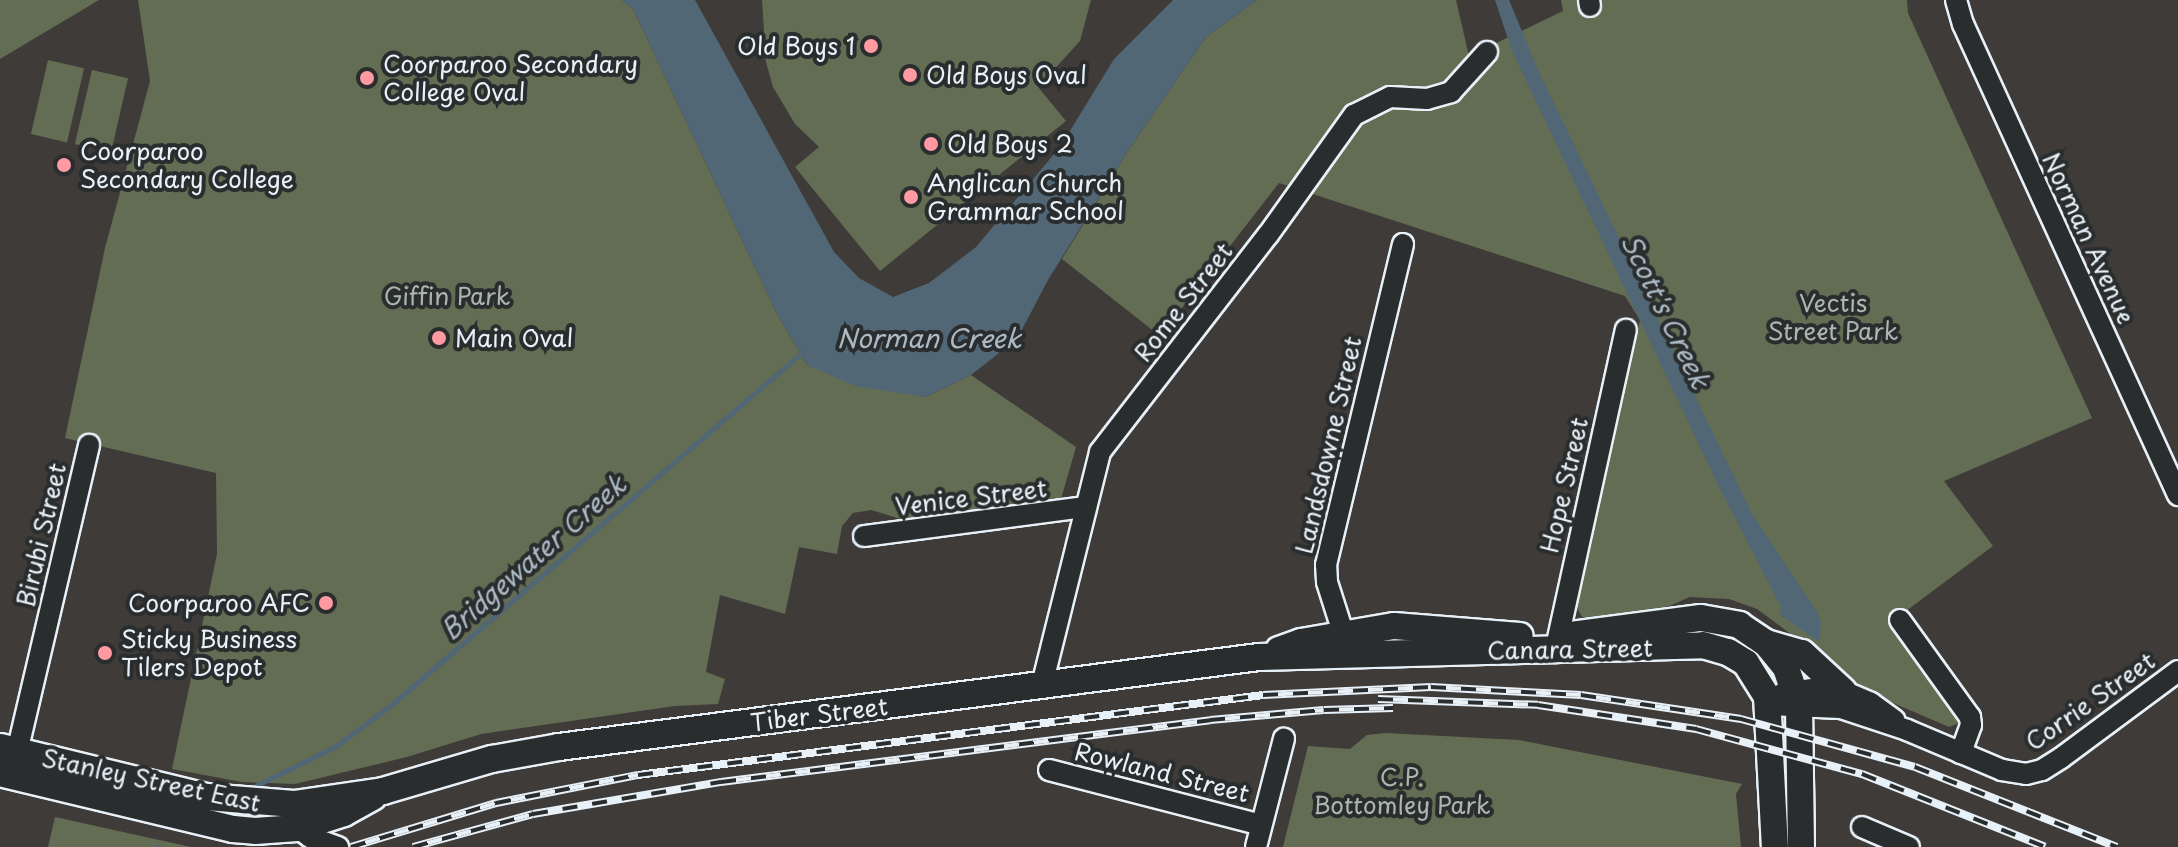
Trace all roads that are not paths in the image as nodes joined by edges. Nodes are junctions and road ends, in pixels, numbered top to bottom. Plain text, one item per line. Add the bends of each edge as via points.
1 (1956, 0) edge
2 (1487, 52) dead end
3 (1403, 244) dead end
4 (1626, 330) dead end
5 (89, 445) dead end
6 (2178, 495) edge
7 (1085, 507) junction
8 (864, 536) dead end
9 (1900, 620) dead end
10 (1766, 643) junction
11 (1347, 644) junction
12 (1556, 644) junction
13 (2178, 671) edge
14 (1042, 685) junction
15 (1843, 691) junction
16 (1798, 698) junction
17 (1768, 700) junction
18 (1907, 730) junction
19 (1284, 739) dead end
20 (1961, 753) junction
21 (7, 762) edge
22 (1049, 770) dead end
23 (383, 791) junction
24 (271, 803) junction
25 (1261, 825) junction
26 (1862, 827) dead end
27 (297, 828) junction
28 (233, 829) junction
29 (268, 847) edge
30 (338, 847) edge
31 (1256, 847) edge
32 (1775, 847) edge
33 (1801, 847) edge
34 (1909, 847) edge

1 - 6 street, Norman Avenue
2 - 7 street, Rome Street via 1451,92 1427,99 1390,97 1354,115 1100,452
3 - 11 street, Landsdowne Street via 1326,565
4 - 12 street, Hope Street
5 - 21 street, Birubi Street
7 - 8 street, Venice Street
7 - 14 street, Rome Street
9 - 20 street via 1970,717
10 - 12 main road, Canara Street via 1739,625 1701,618
10 - 15 main road via 1802,653
10 - 16 main road via 1786,668
11 - 12 main road, Canara Street
11 - 14 main road, Tiber Street via 1301,642 1259,657
12 - 17 main road, Canara Street via 1717,648 1746,663
13 - 20 street, Corrie Street via 2061,758 2032,773 2010,772
14 - 23 main road, Tiber Street via 559,747 492,759
15 - 16 street via 1820,688
15 - 18 street via 1871,703
16 - 17 street
16 - 18 street
16 - 33 main road
17 - 32 main road
18 - 20 street
19 - 25 street
21 - 24 main road, Stanley Street East
21 - 28 main road, Stanley Street East
22 - 25 street, Rowland Street
23 - 24 main road, Tiber Street
23 - 27 main road, Tiber Street via 344,813
24 - 27 street, Stanley Street East
25 - 31 street
26 - 34 street
27 - 28 main road, Tiber Street
27 - 30 street, Stanley Street East
28 - 29 street, Stanley Street East

